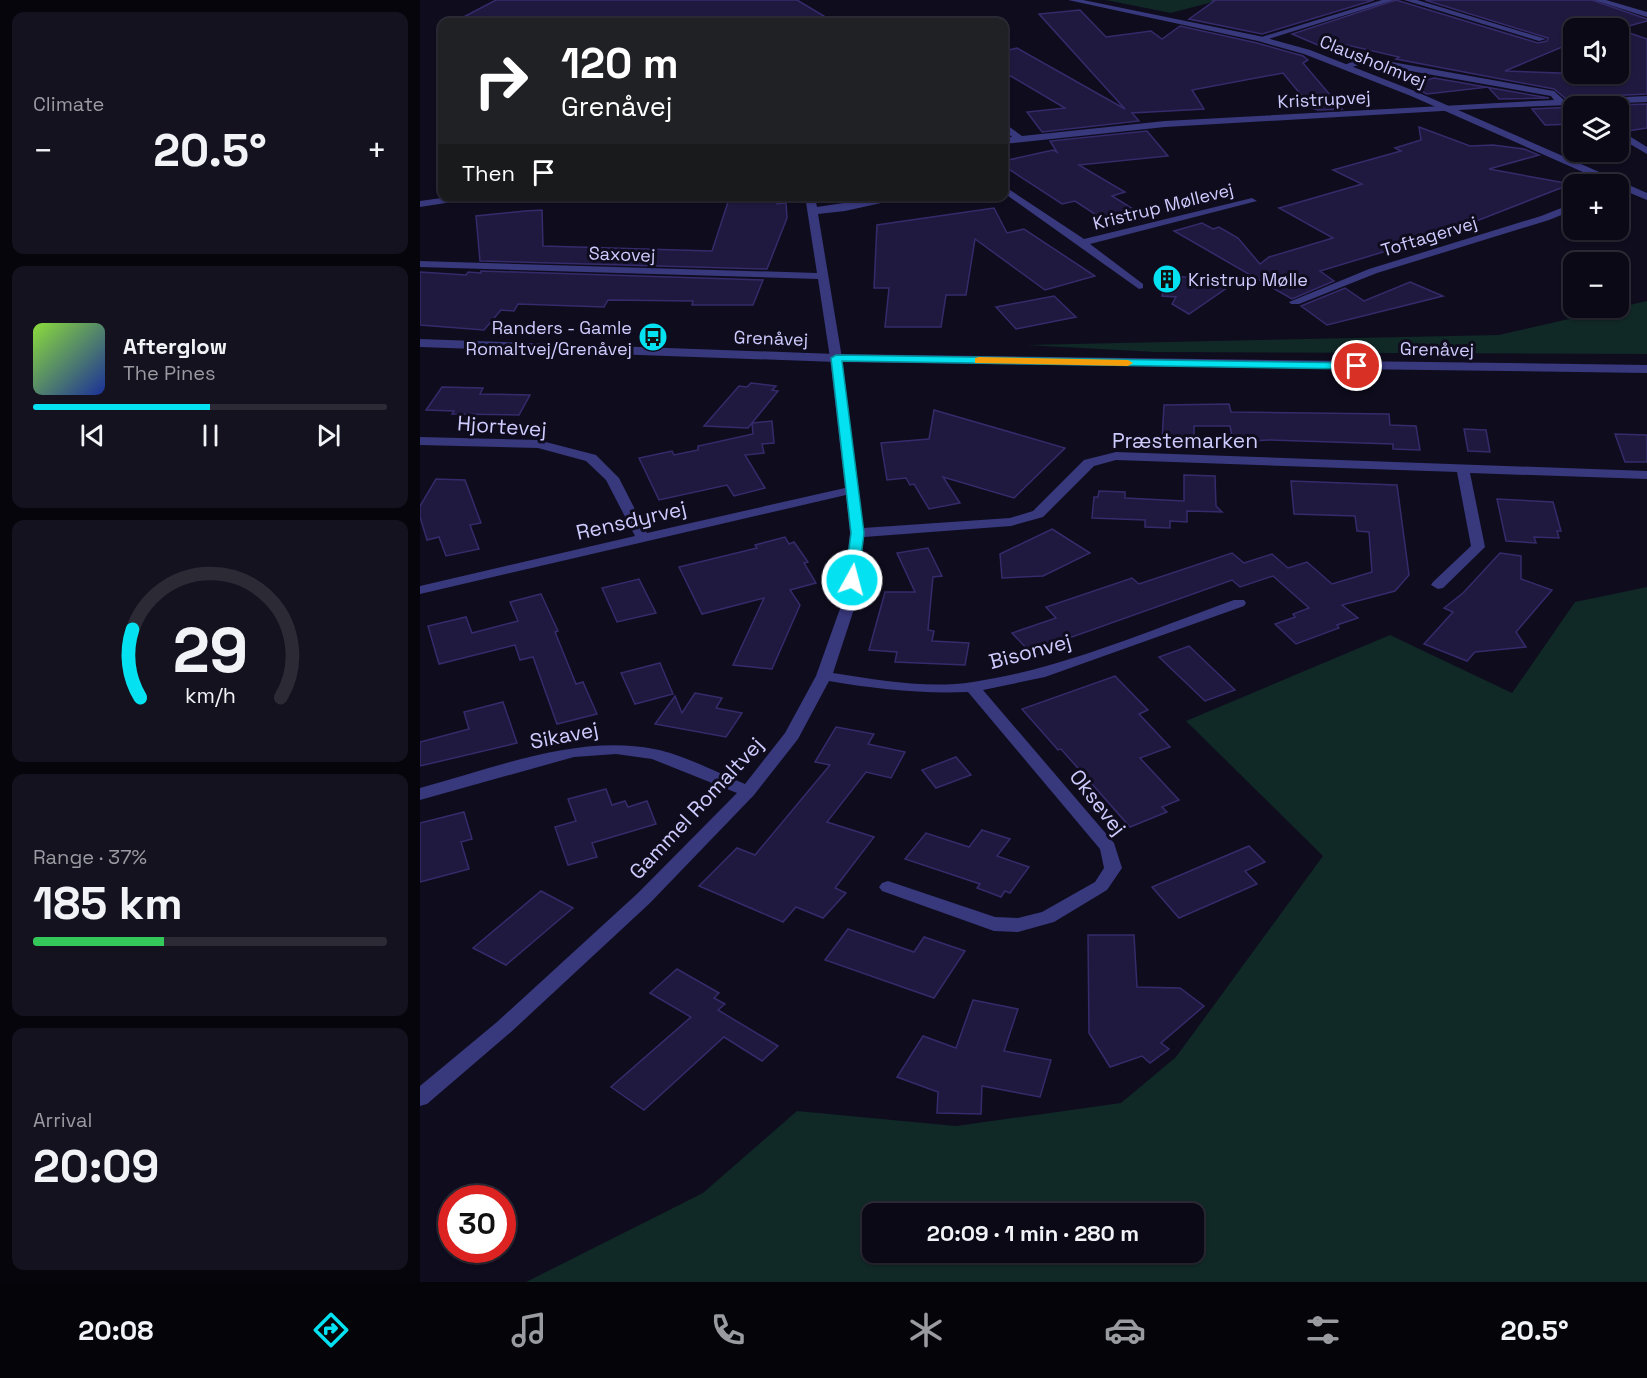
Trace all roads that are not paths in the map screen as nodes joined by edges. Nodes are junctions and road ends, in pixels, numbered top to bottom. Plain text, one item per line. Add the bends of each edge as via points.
1 (1072, 0) edge
2 (1390, 0) edge
3 (1408, 0) edge
4 (1598, 0) edge
5 (1647, 15) edge
6 (1259, 39) junction
7 (1542, 39) dead end
8 (1346, 66) junction
9 (1647, 99) edge
10 (1629, 101) edge
11 (1561, 102) joint
12 (1447, 109) junction
13 (1008, 129) edge
14 (1020, 139) junction
15 (1629, 139) edge
16 (1008, 140) edge
17 (1647, 151) edge
18 (1591, 174) edge
19 (1629, 190) edge
20 (1008, 192) edge
21 (1647, 197) edge
22 (444, 201) edge
23 (811, 201) edge
24 (882, 201) edge
25 (1252, 201) dead end
26 (420, 204) edge
27 (812, 211) junction
28 (1563, 211) edge
29 (1083, 243) junction
30 (420, 264) edge
31 (823, 276) junction
32 (1139, 286) dead end
33 (1295, 302) dead end
34 (420, 343) edge
35 (836, 358) junction
36 (1647, 367) edge
37 (420, 441) edge
38 (1463, 468) junction
39 (1647, 476) edge
40 (852, 490) junction
41 (857, 533) junction
42 (643, 539) junction
43 (1438, 585) dead end
44 (420, 590) edge
45 (1239, 603) dead end
46 (824, 676) junction
47 (972, 687) junction
48 (748, 791) junction
49 (420, 794) edge
50 (888, 888) dead end
51 (420, 1098) edge

1 - 6 street, Clausholmvej
2 - 6 street
3 - 7 street
4 - 5 street
6 - 8 street, Clausholmvej
8 - 11 street via 1364,60 1554,94
8 - 12 street, Clausholmvej
9 - 10 street, Kristrupvej
11 - 12 street, Kristrupvej
12 - 14 street, Kristrupvej via 1165,124
12 - 18 street, Clausholmvej
13 - 14 street
14 - 16 street, Kristrupvej
15 - 17 street
19 - 21 street, Clausholmvej
20 - 29 street, Kristrup Møllevej
22 - 26 street
23 - 27 street, Gammel Romaltvej
24 - 27 street
25 - 29 street, Kristrup Møllevej
27 - 31 street, Gammel Romaltvej
28 - 33 street, Toftagervej via 1373,271
29 - 32 street, Kristrup Møllevej
30 - 31 street, Saxovej
31 - 35 street, Gammel Romaltvej
34 - 35 street, Grenåvej
35 - 36 street, Grenåvej
35 - 40 street, Gammel Romaltvej
37 - 42 street, Hjortevej via 538,444 591,458 612,478
38 - 39 street, Præstemarken
38 - 41 street, Præstemarken via 1116,456 1089,463 1038,514 1020,519
38 - 43 street via 1478,547
40 - 41 street, Gammel Romaltvej
40 - 42 street, Rensdyrvej
41 - 46 street, Gammel Romaltvej via 849,603
42 - 44 street, Rensdyrvej
45 - 47 street, Bisonvej via 1040,674
46 - 47 street, Bisonvej via 890,686
46 - 48 street, Gammel Romaltvej via 792,735
47 - 50 street, Oksevej via 1108,847 1113,867 1101,886 1048,917 1018,925 994,924
48 - 49 street, Sikavej via 655,754 616,749 574,752
48 - 51 street, Gammel Romaltvej via 644,898

